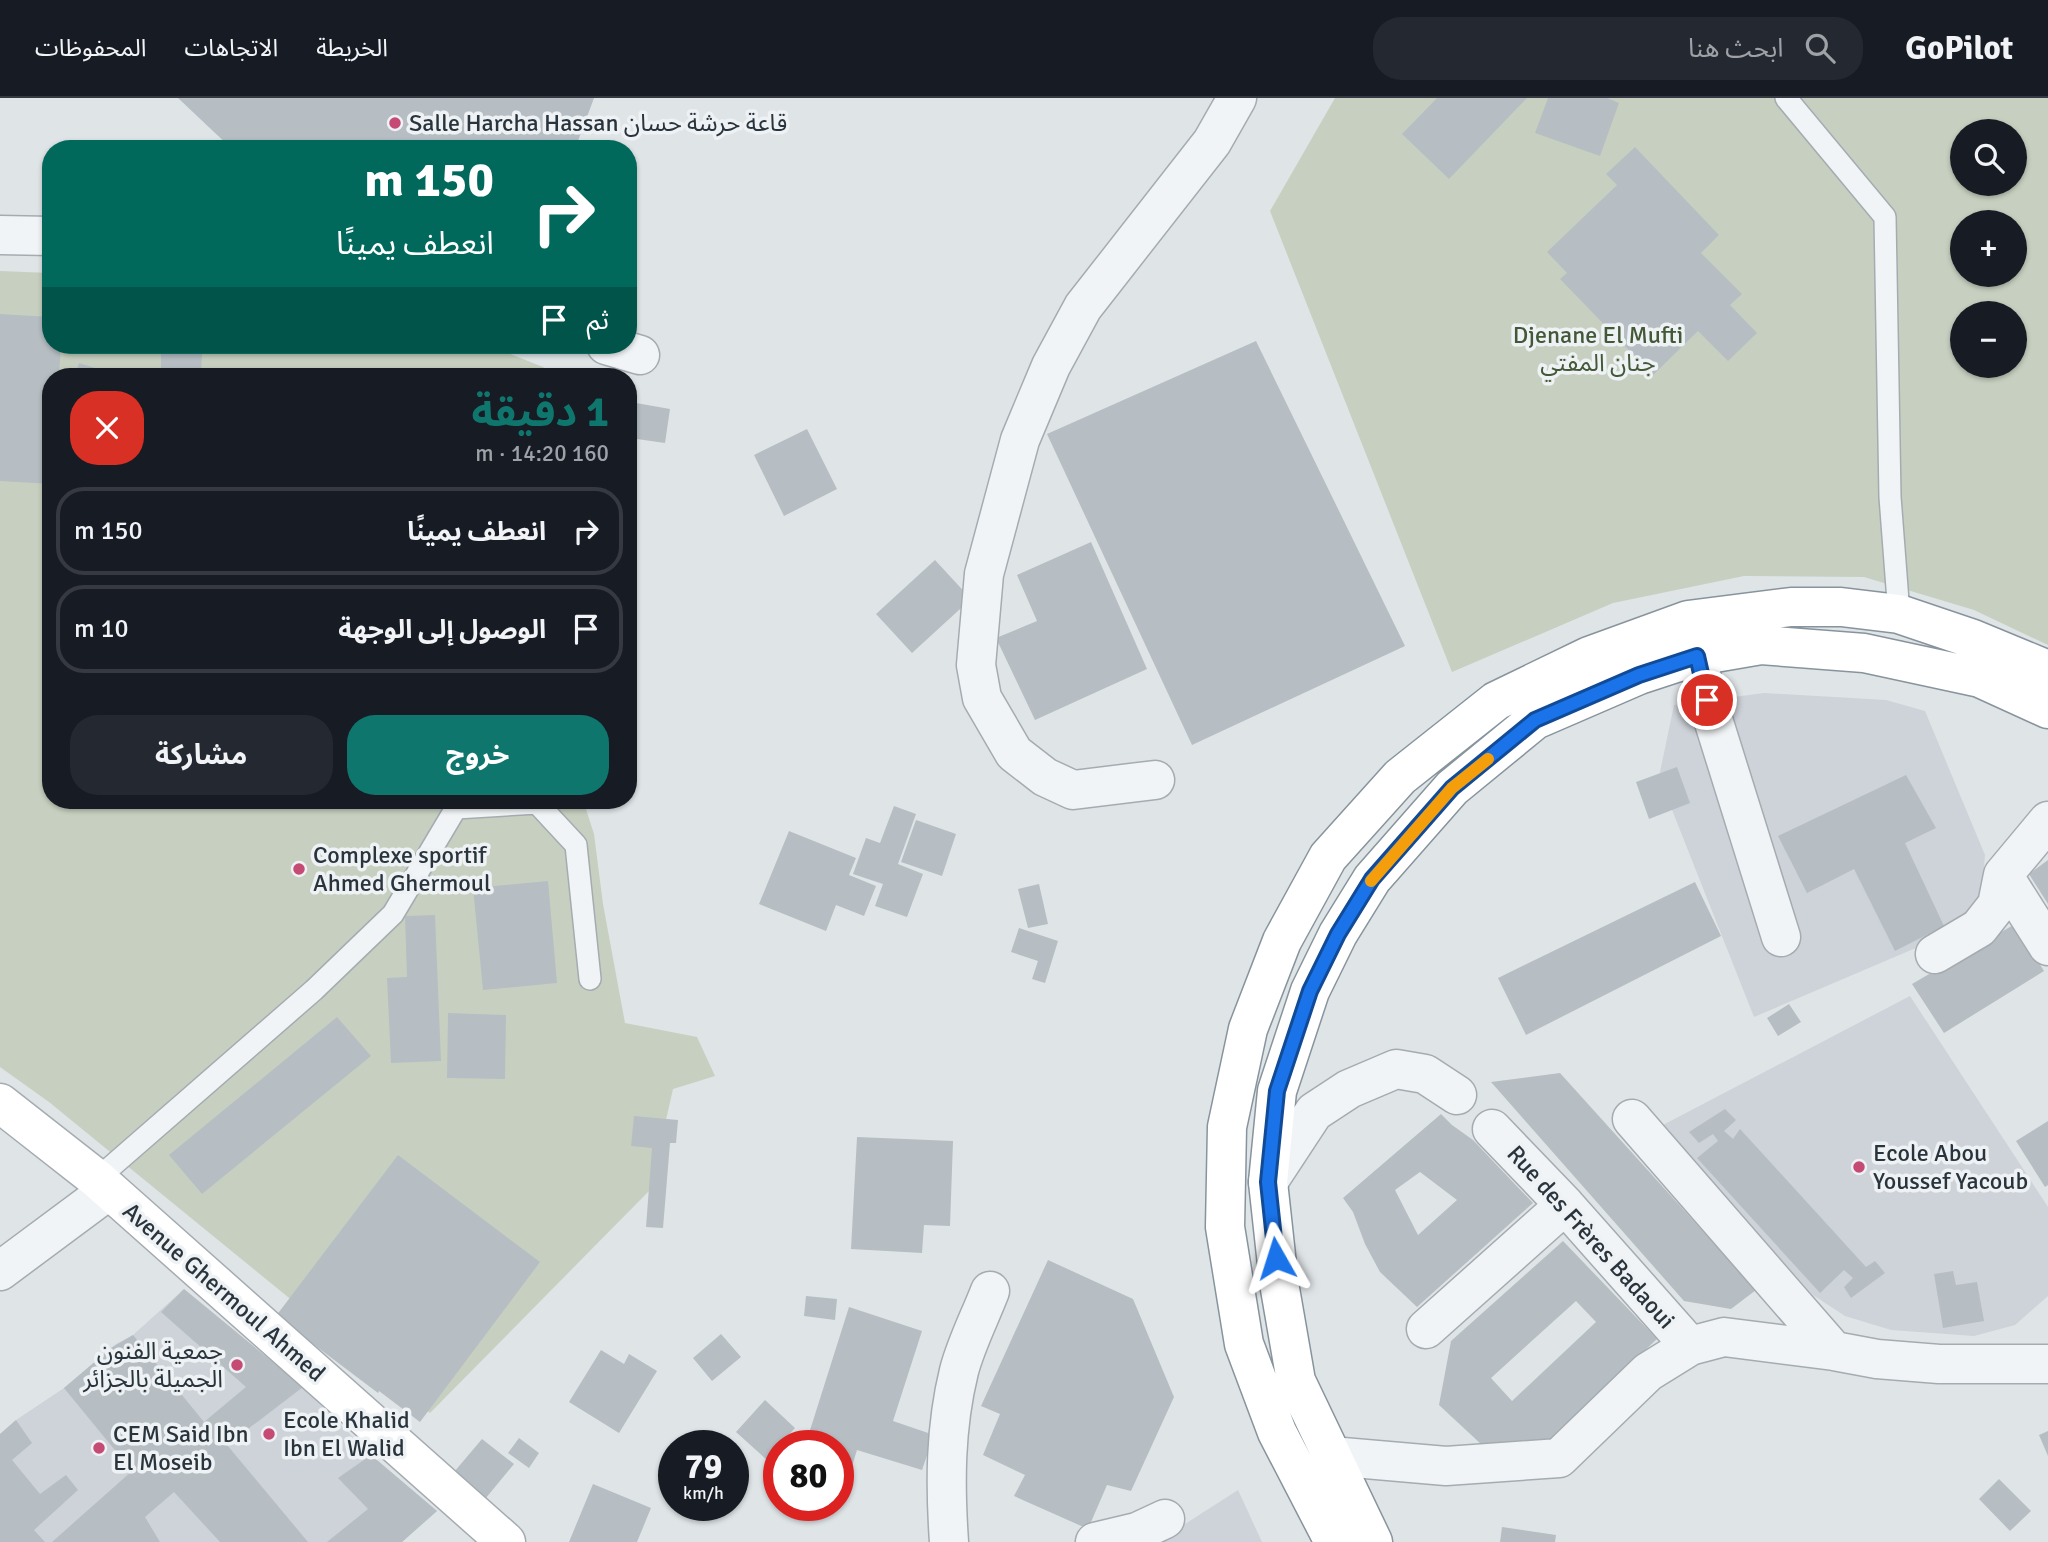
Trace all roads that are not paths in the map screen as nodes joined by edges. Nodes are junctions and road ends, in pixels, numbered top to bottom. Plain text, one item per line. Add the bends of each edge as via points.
1 (1237, 98) edge
2 (1786, 98) edge
3 (0, 235) edge
4 (42, 236) edge
5 (1899, 614) junction
6 (1697, 656) junction
7 (2048, 670) edge
8 (2048, 709) edge
9 (1155, 780) dead end
10 (455, 809) edge
11 (543, 809) edge
12 (2048, 821) edge
13 (2003, 875) junction
14 (1781, 937) dead end
15 (2048, 946) edge
16 (1935, 954) dead end
17 (590, 979) dead end
18 (1457, 1095) dead end
19 (0, 1103) edge
20 (1632, 1119) dead end
21 (1492, 1129) dead end
22 (1268, 1182) junction
23 (103, 1184) junction
24 (1565, 1205) junction
25 (0, 1271) edge
26 (990, 1291) dead end
27 (1426, 1329) dead end
28 (1690, 1346) junction
29 (1834, 1351) junction
30 (2048, 1364) edge
31 (1331, 1456) junction
32 (1165, 1519) dead end
33 (506, 1542) edge
34 (949, 1542) edge
35 (1095, 1542) edge
36 (1334, 1542) edge
37 (1373, 1542) edge

1 - 9 street via 1212,142 1070,330 1020,440 984,574 976,665 982,698 1014,753 1045,778 1073,790
2 - 5 lane via 1885,217 1890,497
3 - 4 street
5 - 7 main road
5 - 36 main road via 1791,607 1688,620 1589,656 1496,701 1400,777 1328,857 1282,941 1248,1029 1227,1127 1225,1227 1244,1345 1277,1432
6 - 8 main road via 1761,645 1864,653 1980,678
6 - 14 street
6 - 22 main road via 1639,675 1535,720 1452,788 1372,879 1310,991 1277,1091
10 - 23 lane via 393,914
11 - 17 lane via 576,845
12 - 13 street
13 - 15 street
13 - 16 street via 1997,905 1979,928
18 - 22 street via 1425,1074 1396,1069 1349,1089 1314,1112
19 - 23 main road, Avenue Ghermoul Ahmed
20 - 29 street
21 - 24 street, Rue des Frères Badaoui
22 - 31 main road via 1296,1381
23 - 25 street
23 - 33 main road, Avenue Ghermoul Ahmed
24 - 27 street
24 - 28 street, Rue des Frères Badaoui
26 - 34 street via 959,1370 947,1436
28 - 29 street via 1724,1337
28 - 31 street via 1648,1372 1559,1458 1446,1466
29 - 30 street via 1938,1364
31 - 37 main road
32 - 35 street via 1137,1532

